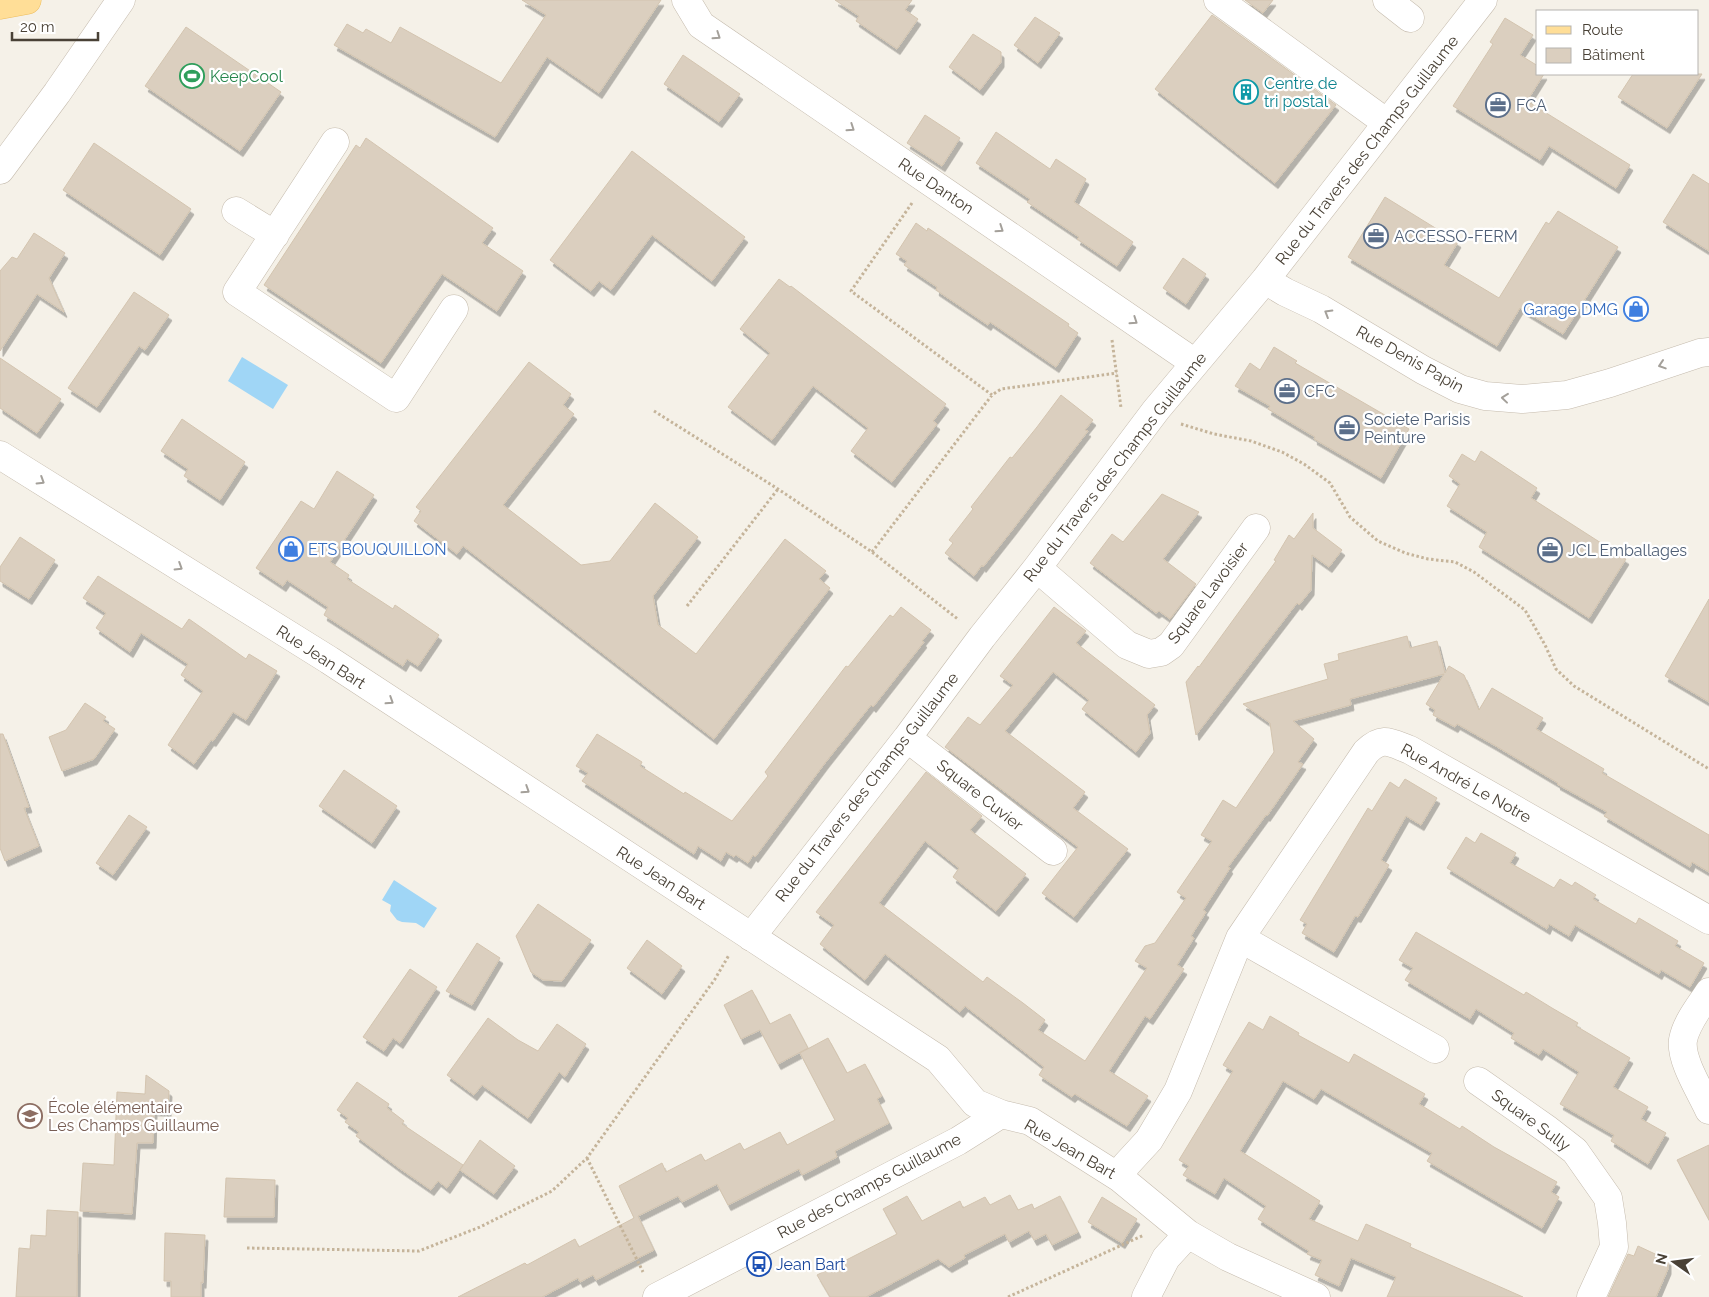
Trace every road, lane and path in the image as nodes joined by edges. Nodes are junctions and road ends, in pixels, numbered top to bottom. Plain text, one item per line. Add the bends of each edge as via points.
1 (27, 0) edge
2 (121, 0) edge
3 (686, 0) edge
4 (1218, 0) edge
5 (1387, 0) edge
6 (1483, 0) edge
7 (0, 6) edge
8 (1410, 18) dead end
9 (1387, 123) junction
10 (335, 142) dead end
11 (0, 170) edge
12 (928, 180) junction
13 (236, 212) dead end
14 (275, 235) junction
15 (1265, 280) junction
16 (454, 309) dead end
17 (1120, 311) junction
18 (1709, 352) edge
19 (1195, 363) junction
20 (1117, 373) junction
21 (992, 395) junction
22 (1156, 410) junction
23 (654, 411) dead end
24 (1136, 437) junction
25 (0, 455) edge
26 (778, 489) junction
27 (1256, 528) dead end
28 (872, 552) junction
29 (1037, 568) junction
30 (687, 606) dead end
31 (982, 637) junction
32 (907, 738) junction
33 (1709, 768) edge
34 (1053, 851) dead end
35 (1709, 920) edge
36 (747, 935) junction
37 (1240, 938) junction
38 (1709, 992) edge
39 (1435, 1050) dead end
40 (1478, 1081) dead end
41 (1709, 1110) edge
42 (1001, 1114) junction
43 (587, 1158) junction
44 (1120, 1178) junction
45 (1178, 1226) junction
46 (247, 1248) dead end
47 (644, 1272) dead end
48 (657, 1297) edge
49 (1008, 1297) edge
50 (1146, 1297) edge
51 (1316, 1297) edge
52 (1591, 1297) edge

1 - 7 main road
2 - 11 street
3 -> 12 street, Rue Danton via 701,25
4 - 9 street
5 - 8 street
6 - 9 street, Rue du Travers des Champs Guillaume
9 - 15 street, Rue du Travers des Champs Guillaume
10 - 14 street
12 -> 17 street, Rue Danton
12 - 21 path via 852,291
13 - 14 street
14 - 16 street via 237,292 396,398
18 -> 15 street, Rue Denis Papin via 1567,395 1522,399 1485,396 1460,389 1423,370 1321,309
15 - 19 street, Rue du Travers des Champs Guillaume
17 -> 19 street, Rue Danton
17 - 20 path via 1110,332
19 - 22 street, Rue du Travers des Champs Guillaume
20 - 21 path via 1002,389
20 - 24 path via 1122,417
21 - 28 path
22 - 24 street, Rue du Travers des Champs Guillaume
22 - 33 path via 1173,422 1282,452 1330,483 1350,517 1378,541 1405,553 1455,562 1474,572 1525,610 1556,669 1574,686
23 - 26 path
24 - 29 street, Rue du Travers des Champs Guillaume
25 -> 36 street, Rue Jean Bart via 329,660
26 - 28 path
26 - 30 path
27 - 29 street, Square Lavoisier via 1171,645 1161,652 1149,654 1127,645
28 - 31 path
29 - 31 street, Rue du Travers des Champs Guillaume
31 - 32 street, Rue du Travers des Champs Guillaume
32 - 34 street, Square Cuvier
32 - 36 street, Rue du Travers des Champs Guillaume
35 - 37 street, Rue André Le Notre via 1410,750 1386,741 1374,744 1366,752
36 - 42 street, Rue Jean Bart via 938,1059 975,1103
36 - 43 path
37 - 39 street
37 - 44 street, Rue André Le Notre via 1178,1091 1149,1140 1126,1166
38 - 41 street via 1683,1040 1684,1057
40 - 52 street, Square Sully via 1575,1151 1608,1198 1614,1246
42 - 44 street, Rue Jean Bart via 1030,1121
42 - 48 street, Rue des Champs Guillaume via 958,1141
43 - 46 path via 552,1191 480,1227 419,1251
43 - 47 path
44 - 45 street, Rue Jean Bart
45 - 49 path via 1151,1232
45 - 50 street
45 - 51 street, Rue Jean Bart via 1228,1257

